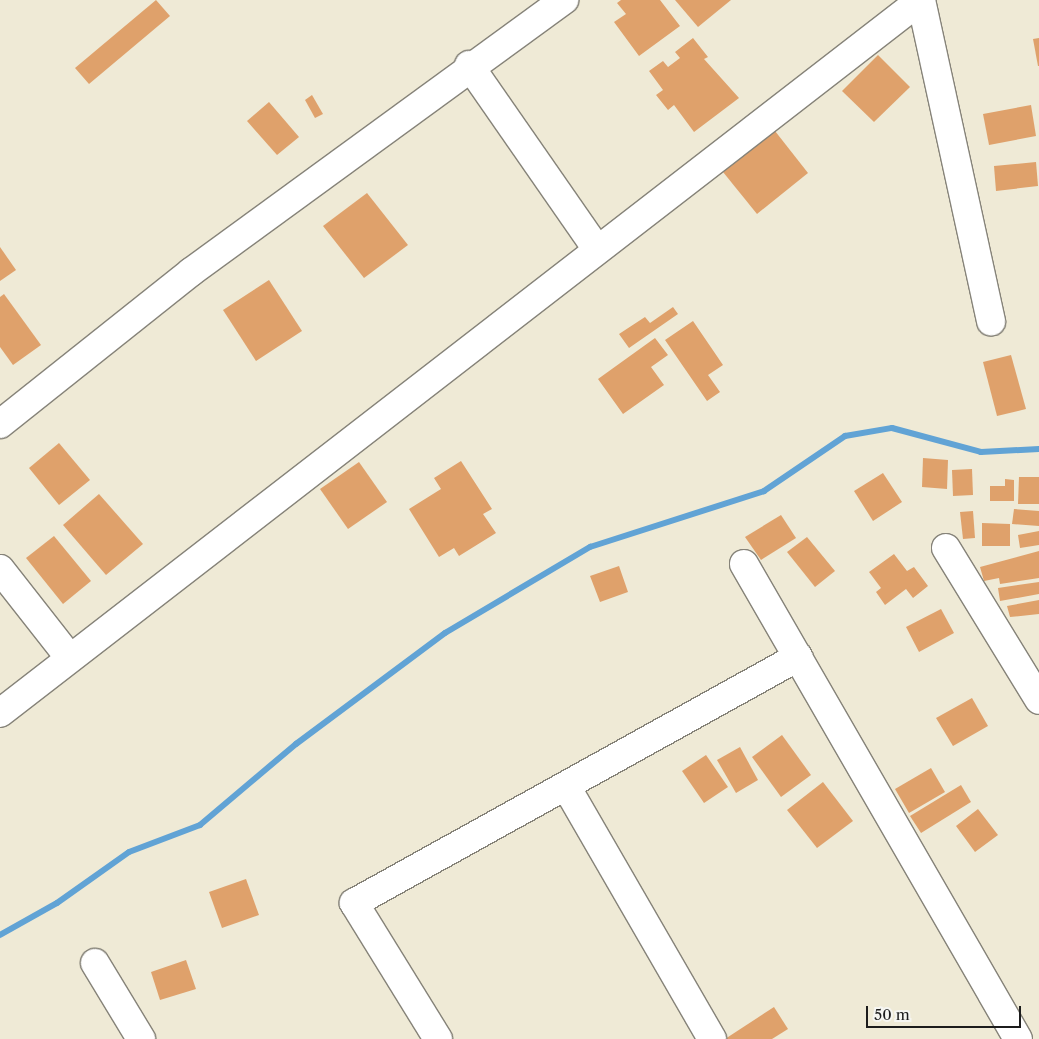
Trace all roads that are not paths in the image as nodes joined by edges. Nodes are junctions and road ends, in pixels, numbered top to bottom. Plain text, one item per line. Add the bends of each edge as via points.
1 (564, 0) edge
2 (921, 0) edge
3 (469, 65) junction
4 (597, 249) junction
5 (991, 321) dead end
6 (0, 424) edge
7 (946, 548) dead end
8 (744, 564) dead end
9 (0, 569) edge
10 (69, 657) junction
11 (798, 657) junction
12 (1039, 700) edge
13 (0, 713) edge
14 (566, 786) junction
15 (94, 962) dead end
16 (141, 1039) edge
17 (438, 1039) edge
18 (712, 1039) edge
19 (1018, 1039) edge

1 - 3 street
2 - 4 street
2 - 5 street
3 - 4 street
3 - 6 street via 191,272
4 - 10 street
7 - 12 street
8 - 11 street
9 - 10 street
10 - 13 street
11 - 14 street
11 - 19 street
14 - 17 street via 354,903
14 - 18 street
15 - 16 street

